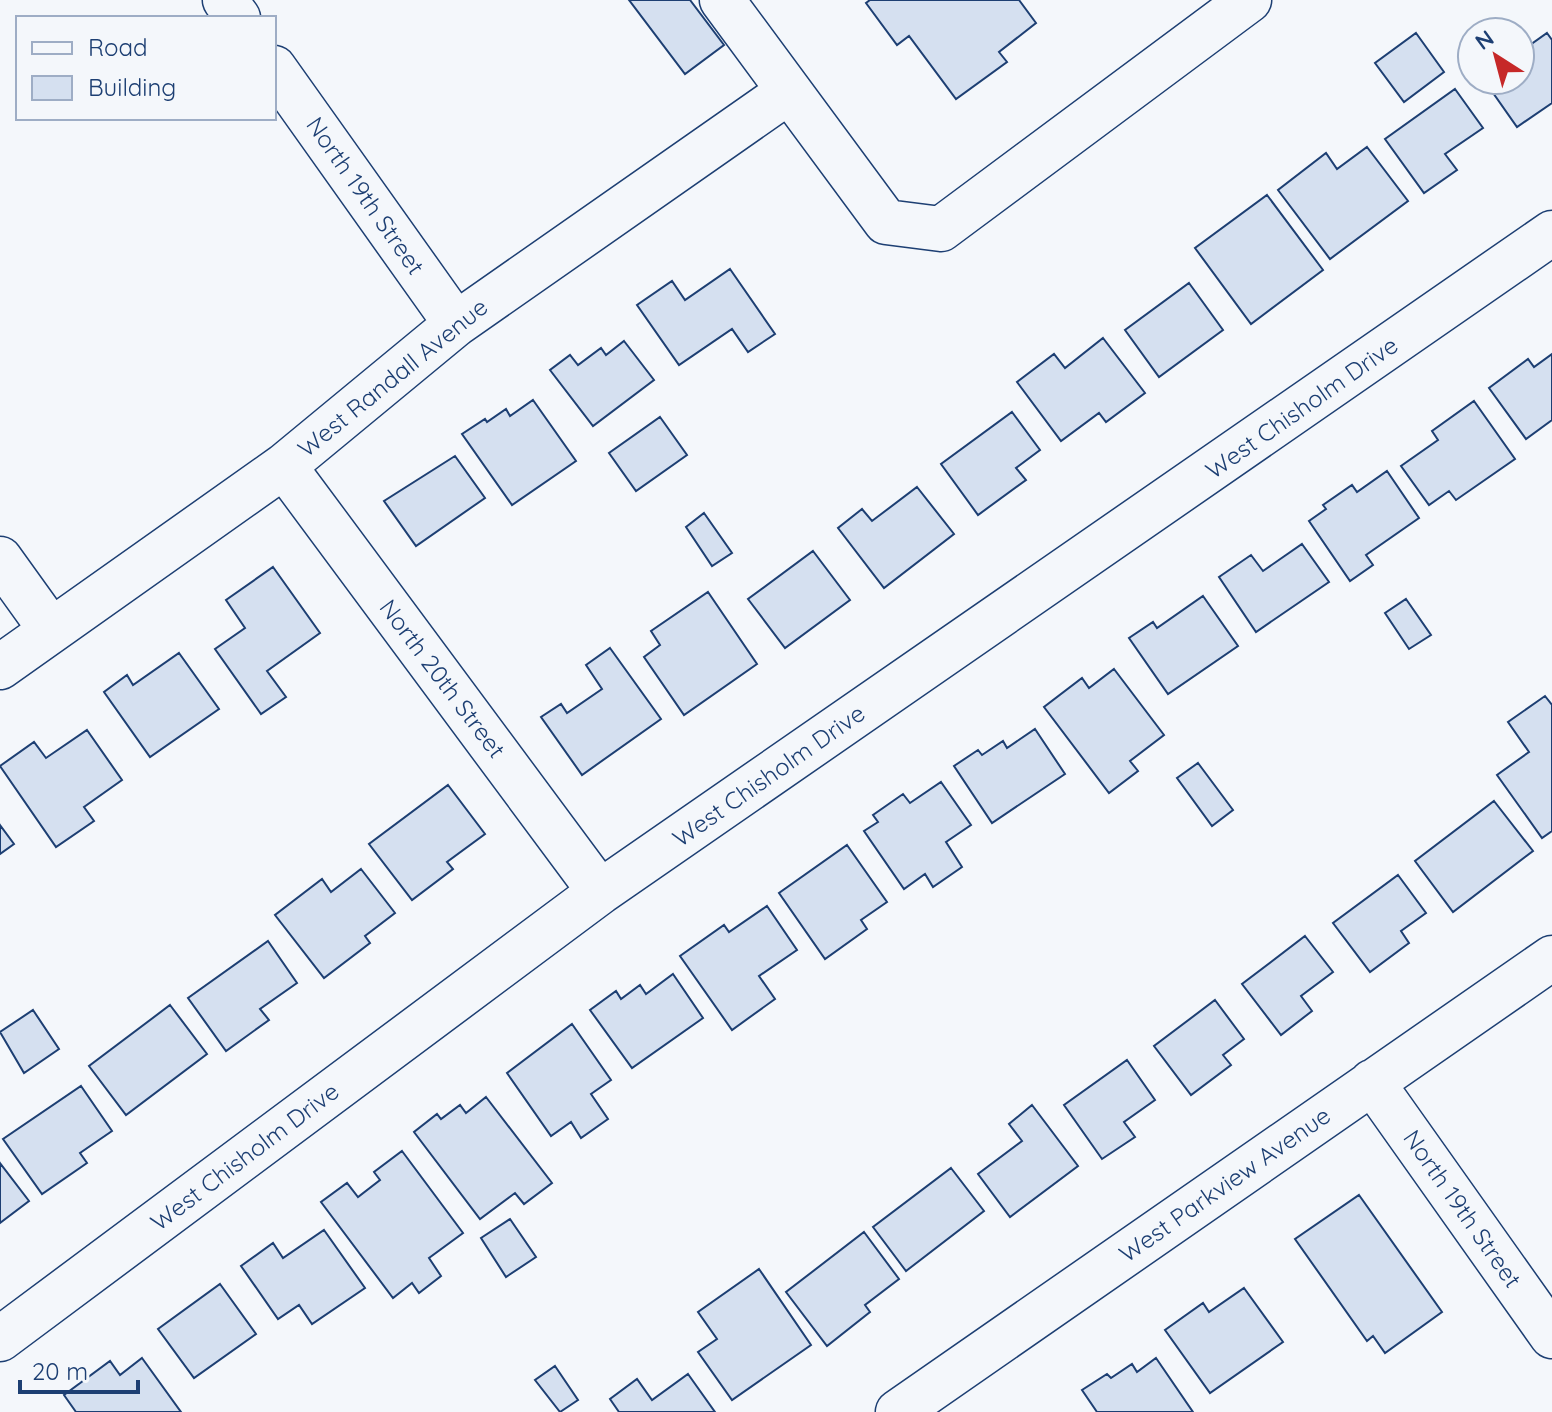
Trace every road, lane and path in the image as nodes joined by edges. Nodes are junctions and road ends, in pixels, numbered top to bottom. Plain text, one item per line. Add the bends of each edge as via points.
1 (722, 0) edge
2 (1249, 0) edge
3 (276, 71) edge
4 (788, 92) junction
5 (1552, 233) edge
6 (456, 324) junction
7 (284, 466) junction
8 (0, 559) edge
9 (51, 630) junction
10 (0, 667) edge
11 (600, 892) junction
12 (1552, 958) edge
13 (1372, 1082) junction
14 (1552, 1336) edge
15 (0, 1339) edge
16 (898, 1412) edge

1 - 4 street
2 - 4 street via 941,229 886,222
3 - 6 street, North 19th Street
4 - 6 street, West Randall Avenue
5 - 11 street, West Chisholm Drive
6 - 7 street, West Randall Avenue
7 - 9 street, West Randall Avenue
7 - 11 street, North 20th Street
8 - 9 street
9 - 10 street, West Randall Avenue
11 - 15 street, West Chisholm Drive
12 - 13 street, West Parkview Avenue
13 - 14 street, North 19th Street
13 - 16 street, West Parkview Avenue

